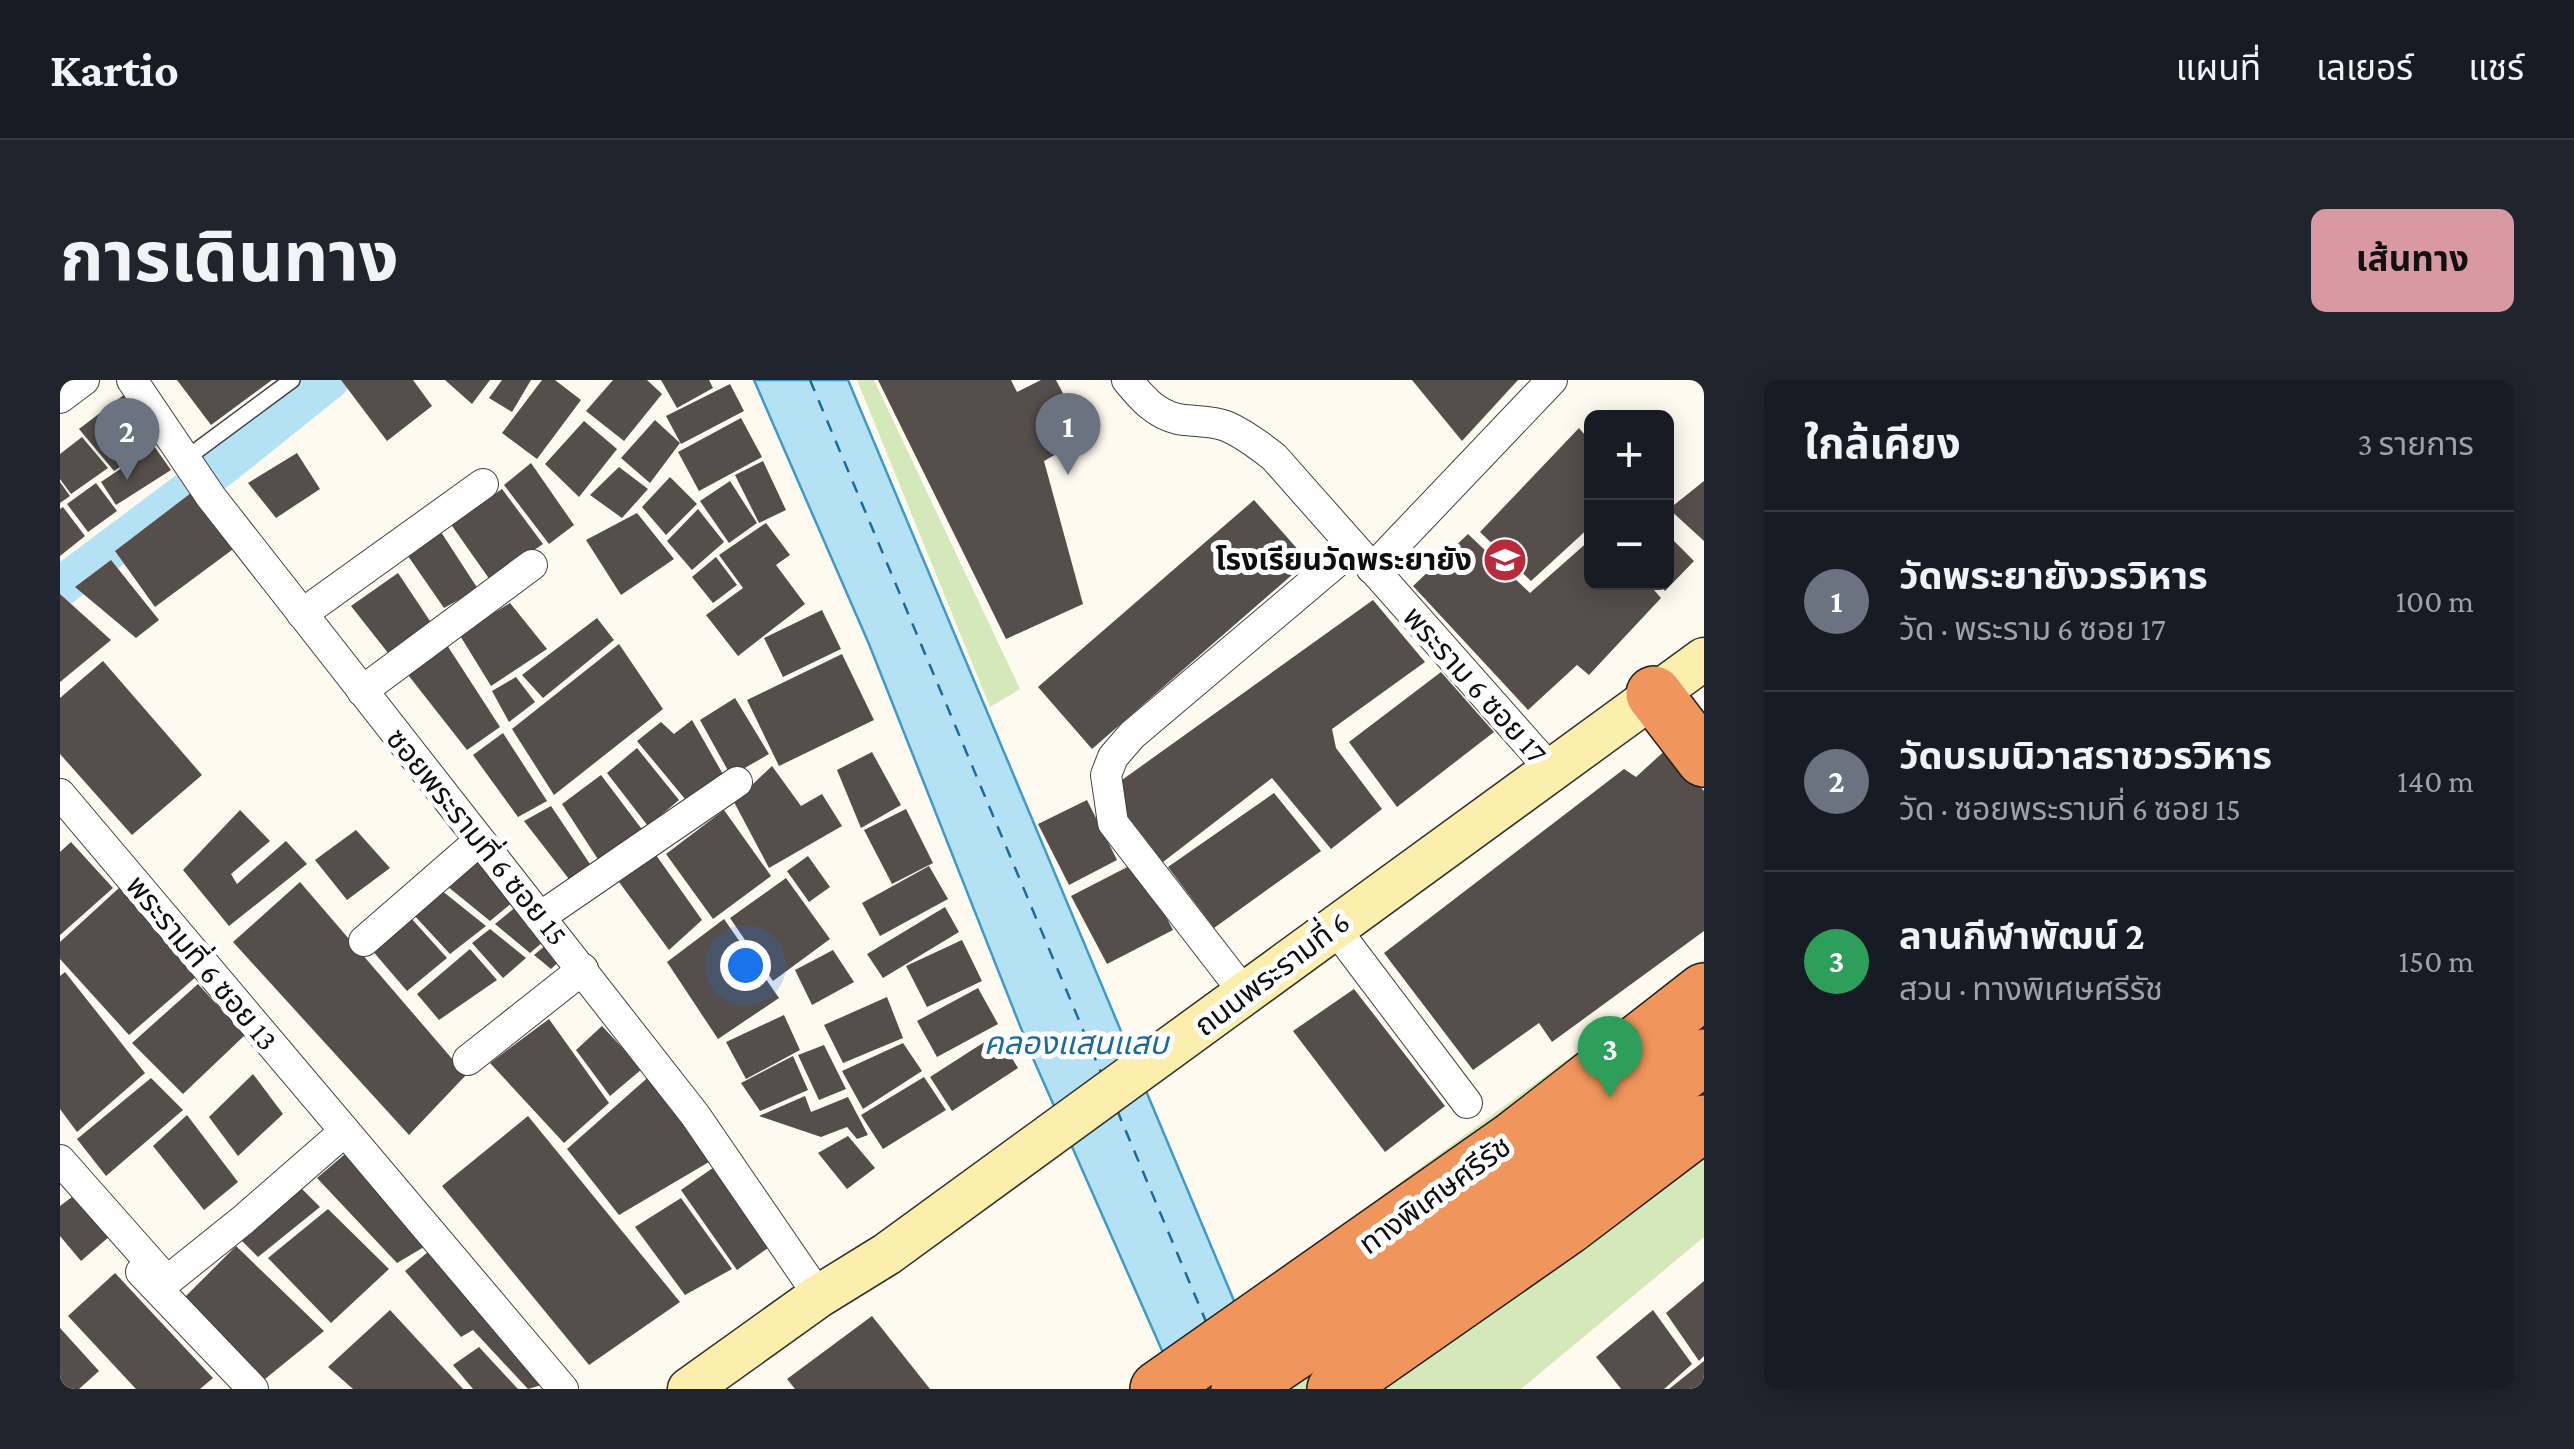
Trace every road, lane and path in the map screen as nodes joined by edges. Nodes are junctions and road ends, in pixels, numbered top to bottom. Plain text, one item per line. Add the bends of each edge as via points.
1 (84, 380) edge
2 (132, 380) edge
3 (292, 380) edge
4 (1127, 380) edge
5 (1552, 380) edge
6 (60, 398) edge
7 (185, 461) junction
8 (483, 484) dead end
9 (1362, 559) junction
10 (532, 565) dead end
11 (302, 614) junction
12 (1704, 658) edge
13 (362, 691) junction
14 (1654, 694) junction
15 (1704, 759) edge
16 (1552, 772) junction
17 (736, 782) dead end
18 (60, 794) edge
19 (480, 841) junction
20 (540, 917) junction
21 (1334, 928) junction
22 (364, 941) dead end
23 (583, 969) junction
24 (1704, 991) edge
25 (1242, 998) junction
26 (1704, 1057) edge
27 (468, 1060) dead end
28 (1467, 1103) dead end
29 (1704, 1123) edge
30 (346, 1131) junction
31 (60, 1160) edge
32 (122, 1252) dead end
33 (820, 1296) junction
34 (254, 1389) edge
35 (564, 1389) edge
36 (690, 1389) edge
37 (1158, 1389) edge
38 (1239, 1389) edge
39 (1335, 1389) edge

1 - 6 street
2 - 7 street, ซอยพระรามที่ 6 ซอย 15
3 - 7 lane
4 - 9 street, พระราม 6 ซอย 17 via 1158,410 1228,427 1260,446
5 - 9 street
7 - 11 street, ซอยพระรามที่ 6 ซอย 15
8 - 11 street
9 - 16 street, พระราม 6 ซอย 17
9 - 25 street via 1132,735 1106,775 1113,823
10 - 13 street
11 - 13 street, ซอยพระรามที่ 6 ซอย 15
12 - 14 main road, ถนนพระรามที่ 6
13 - 19 street, ซอยพระรามที่ 6 ซอย 15
14 - 15 highway
14 - 16 main road, ถนนพระรามที่ 6
16 - 21 main road, ถนนพระรามที่ 6
17 - 20 street
18 - 30 street, พระรามที่ 6 ซอย 13
19 - 20 street, ซอยพระรามที่ 6 ซอย 15
19 - 22 street
20 - 23 street, ซอยพระรามที่ 6 ซอย 15
21 - 25 main road, ถนนพระรามที่ 6
21 - 28 street
23 - 27 street
23 - 33 street, ซอยพระรามที่ 6 ซอย 15 via 696,1115
24 - 37 highway, ทางพิเศษศรีรัช via 1514,1139
25 - 33 main road, ถนนพระรามที่ 6
26 - 38 highway via 1370,1304
29 - 39 highway
30 - 31 street via 166,1281
30 - 35 street, พระรามที่ 6 ซอย 13
32 - 34 street
33 - 36 main road, ถนนพระรามที่ 6

